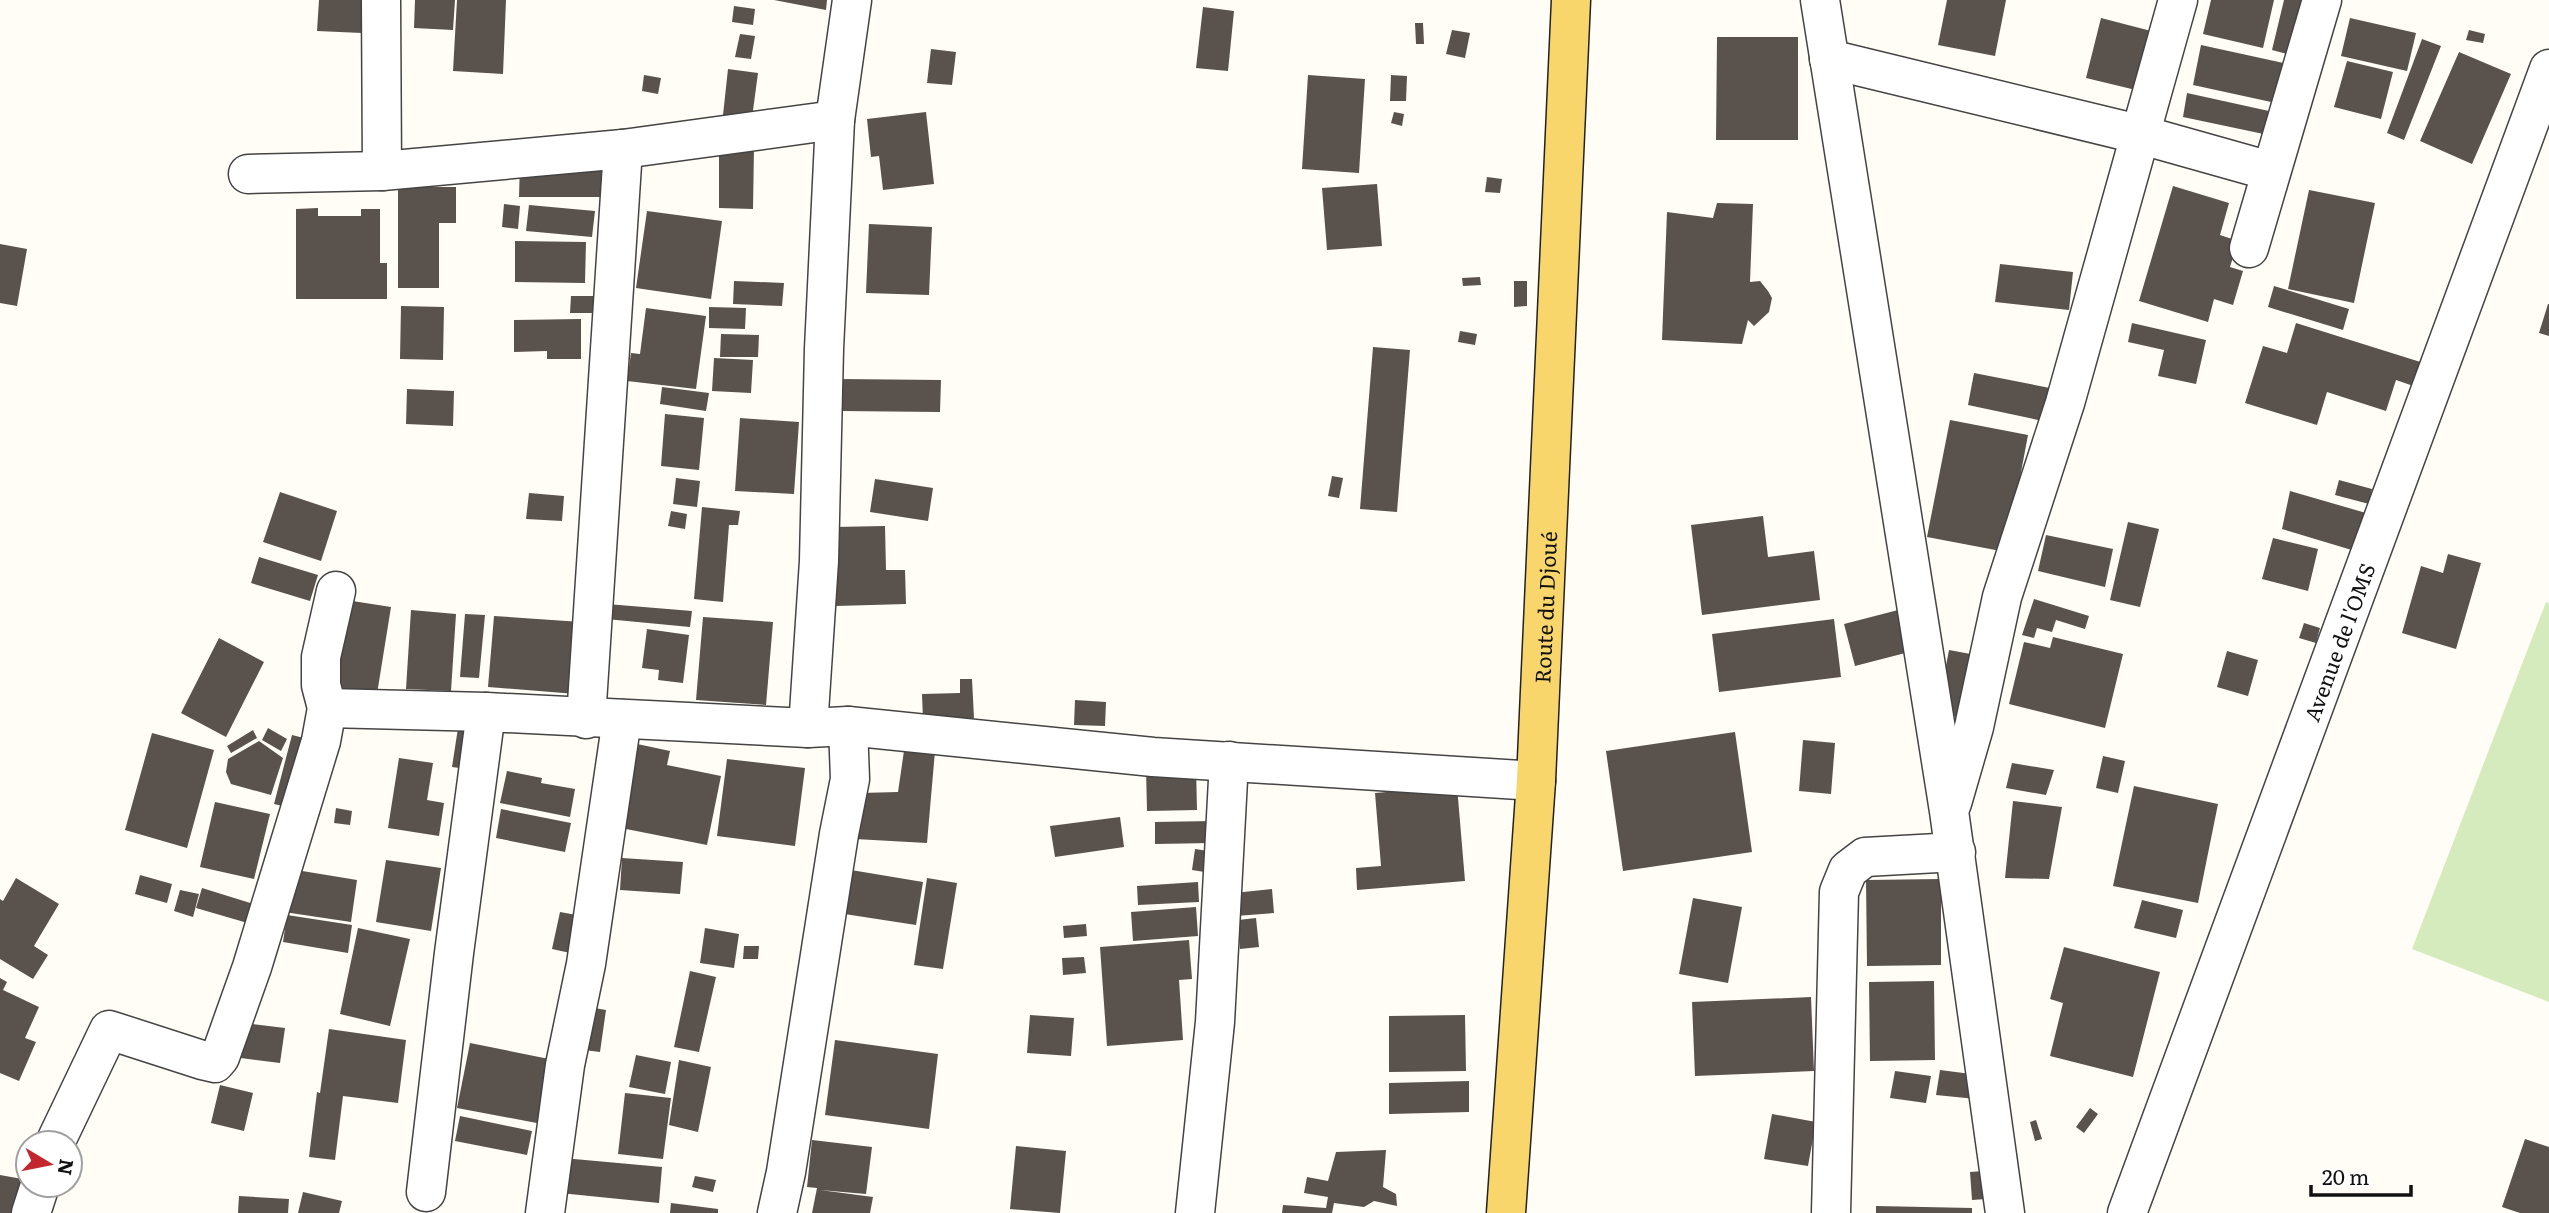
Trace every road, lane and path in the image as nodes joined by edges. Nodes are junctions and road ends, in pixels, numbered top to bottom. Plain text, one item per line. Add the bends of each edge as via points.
1 (381, 0) edge
2 (852, 0) edge
3 (1571, 0) edge
4 (1820, 0) edge
5 (2178, 0) edge
6 (2322, 0) edge
7 (1829, 59) junction
8 (2549, 69) edge
9 (835, 120) junction
10 (2142, 135) junction
11 (623, 149) junction
12 (2270, 171) junction
13 (382, 172) junction
14 (248, 174) dead end
15 (2249, 247) dead end
16 (337, 591) dead end
17 (327, 708) junction
18 (486, 712) junction
19 (604, 719) junction
20 (848, 726) junction
21 (808, 729) junction
22 (1229, 761) junction
23 (1536, 781) junction
24 (1949, 811) junction
25 (1956, 852) junction
26 (62, 1129) edge
27 (426, 1192) dead end
28 (545, 1213) edge
29 (777, 1213) edge
30 (1195, 1213) edge
31 (1506, 1213) edge
32 (1832, 1213) edge
33 (2006, 1213) edge
34 (2127, 1213) edge

1 - 13 street
2 - 9 street
3 - 23 main road, Route du Djoué
4 - 7 street
5 - 10 street
6 - 12 street
7 - 10 street
7 - 24 street
8 - 34 street, Avenue de l'OMS
9 - 11 street
9 - 21 street via 819,561
10 - 12 street
10 - 24 street via 2065,403 2002,597 1974,727
11 - 13 street
11 - 19 street
12 - 15 street
13 - 14 street
16 - 17 street via 321,657 320,685
17 - 18 street
17 - 26 street via 252,967 220,1057 215,1063 202,1060 109,1030
18 - 19 street
18 - 27 street
19 - 21 street
19 - 28 street via 586,964 565,1065
20 - 21 street
20 - 22 street
20 - 29 street via 850,779
22 - 23 street
22 - 30 street via 1215,1022
23 - 31 main road, Route du Djoué
24 - 25 street
25 - 32 street via 1865,857 1848,870 1839,892
25 - 33 street

